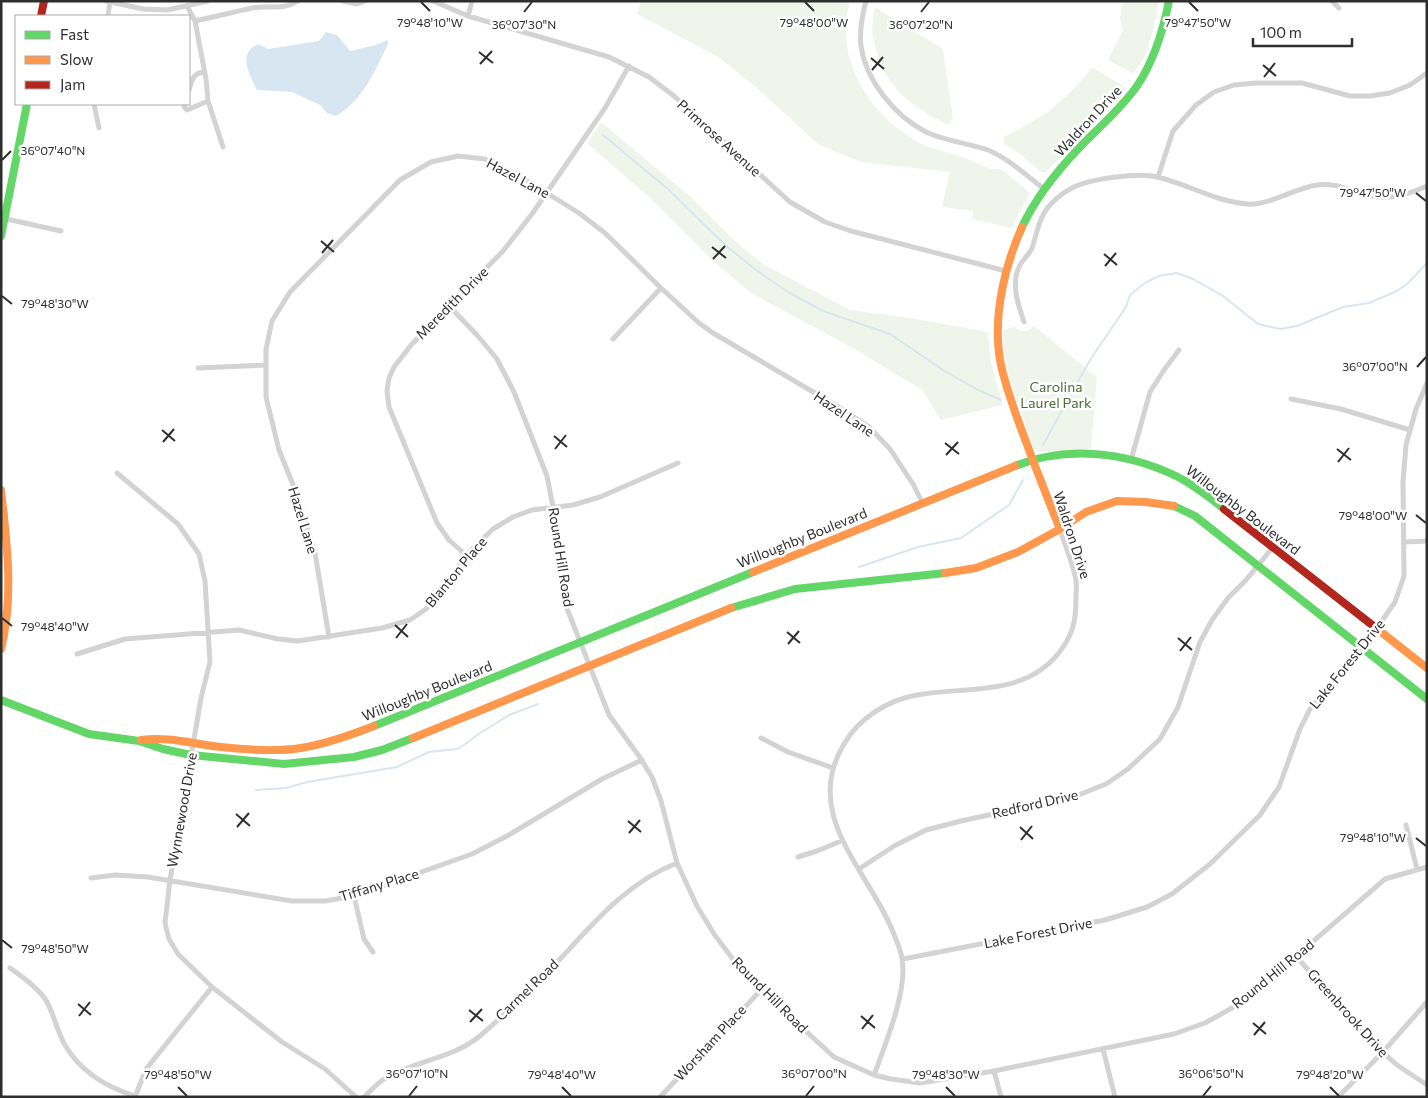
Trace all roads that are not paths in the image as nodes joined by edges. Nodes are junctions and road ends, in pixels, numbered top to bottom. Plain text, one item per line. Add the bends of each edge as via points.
1 (44, 1) edge
2 (208, 1) edge
3 (298, 1) edge
4 (343, 1) edge
5 (365, 1) edge
6 (433, 1) edge
7 (472, 1) edge
8 (866, 1) edge
9 (1169, 1) edge
10 (1332, 1) edge
11 (109, 2) edge
12 (187, 6) junction
13 (1339, 8) dead end
14 (41, 15) edge
15 (108, 15) edge
16 (468, 16) junction
17 (194, 21) junction
18 (629, 66) junction
19 (204, 72) junction
20 (1427, 73) edge
21 (190, 87) edge
22 (208, 101) junction
23 (27, 105) edge
24 (94, 105) edge
25 (185, 105) edge
26 (99, 128) dead end
27 (223, 147) dead end
28 (1158, 177) junction
29 (1427, 186) edge
30 (1044, 189) junction
31 (546, 193) junction
32 (3, 218) edge
33 (61, 231) dead end
34 (1, 236) edge
35 (1006, 270) junction
36 (660, 288) junction
37 (450, 307) junction
38 (1024, 322) dead end
39 (613, 339) dead end
40 (1180, 350) dead end
41 (266, 366) junction
42 (198, 368) dead end
43 (1427, 383) edge
44 (1291, 399) dead end
45 (1410, 430) junction
46 (1032, 459) junction
47 (1131, 460) junction
48 (678, 463) dead end
49 (117, 473) dead end
50 (1, 490) edge
51 (922, 502) junction
52 (553, 507) junction
53 (1060, 529) junction
54 (1427, 541) edge
55 (1405, 542) junction
56 (1272, 547) junction
57 (466, 555) junction
58 (1257, 566) junction
59 (1377, 628) junction
60 (210, 633) junction
61 (329, 637) junction
62 (580, 642) junction
63 (1361, 647) junction
64 (1, 649) edge
65 (78, 654) dead end
66 (589, 666) junction
67 (1427, 668) edge
68 (1427, 699) edge
69 (1, 700) edge
70 (761, 738) dead end
71 (139, 741) junction
72 (193, 743) junction
73 (191, 755) junction
74 (642, 760) junction
75 (833, 768) junction
76 (1406, 825) dead end
77 (842, 841) junction
78 (798, 857) dead end
79 (677, 864) junction
80 (1427, 867) edge
81 (859, 868) junction
82 (1417, 869) junction
83 (92, 878) dead end
84 (170, 880) junction
85 (354, 896) junction
86 (373, 952) dead end
87 (1296, 956) junction
88 (903, 959) junction
89 (10, 968) dead end
90 (212, 987) junction
91 (760, 990) junction
92 (1427, 1002) edge
93 (1103, 1049) junction
94 (1382, 1053) junction
95 (994, 1072) junction
96 (874, 1075) junction
97 (1427, 1085) edge
98 (135, 1097) edge
99 (356, 1097) edge
100 (364, 1097) edge
101 (660, 1097) edge
102 (1001, 1097) edge
103 (1115, 1097) edge
104 (1338, 1097) edge

1 - 14 street
2 - 12 street
3 - 17 street via 280,8 254,8
4 - 5 street via 357,4
6 - 16 street, Primrose Avenue
7 - 16 street
8 - 30 street via 861,47 867,68 894,107 912,124 927,132 988,150 1010,162
9 - 30 street, Waldron Drive via 1150,64 1130,94
10 - 13 street
11 - 12 street via 167,10
11 - 15 street
12 - 17 street
16 - 18 street, Primrose Avenue via 562,42
17 - 19 street
18 - 31 street, Meredith Drive via 605,108
18 - 35 street, Primrose Avenue via 674,96 805,212 851,230
19 - 21 street via 194,76
19 - 22 street
20 - 28 street via 1410,85 1370,96 1350,96 1302,83 1234,85 1214,92 1196,105 1173,132
22 - 25 street via 187,110
22 - 27 street
23 - 32 street
24 - 26 street
28 - 29 street via 1199,192 1249,204 1318,184 1391,197
28 - 38 street via 1128,176 1092,181 1073,187 1057,198 1045,212 1031,250 1018,267 1015,283
30 - 35 street, Waldron Drive via 1019,230
31 - 36 street, Hazel Lane via 605,233
31 - 37 street, Meredith Drive via 503,251
31 - 41 street, Hazel Lane via 485,159 458,156 431,162 400,180 290,292 272,321
32 - 33 street
32 - 34 street
35 - 46 street, Waldron Drive via 999,320 999,355
36 - 39 street
36 - 51 street, Hazel Lane via 713,333 868,426 890,449
37 - 52 street, Round Hill Road via 496,359 514,392 546,476
37 - 57 street, Meredith Drive via 412,344 394,367 386,391 389,407 437,523
40 - 47 street via 1150,392
41 - 42 street
41 - 61 street, Hazel Lane via 266,397 279,450 296,492 314,553
43 - 45 street, Lake Forest Drive
44 - 45 street via 1341,409
45 - 55 street, Lake Forest Drive via 1403,482
46 - 47 street, Willoughby Boulevard via 1093,454
46 - 51 street, Willoughby Boulevard
46 - 53 street, Waldron Drive
47 - 56 street, Willoughby Boulevard via 1176,476 1200,490
48 - 52 street, Blanton Place via 600,497
49 - 60 street, Wynnewood Drive via 178,524 199,554
50 - 64 street via 10,612
51 - 62 street, Willoughby Boulevard
52 - 57 street, Blanton Place via 532,510 493,528
52 - 62 street, Round Hill Road via 566,606
53 - 58 street, Willoughby Boulevard via 1086,512 1117,501 1173,506 1195,516
53 - 66 street, Willoughby Boulevard via 1018,552 976,568 795,589 765,597
53 - 75 street, Waldron Drive via 1076,579 1076,605 1074,626 1053,660 1022,681 916,695 883,706 860,723 844,744
54 - 55 street
55 - 59 street, Lake Forest Drive via 1404,576 1396,602
56 - 58 street, Redford Drive
56 - 59 street, Willoughby Boulevard
57 - 61 street, Blanton Place via 446,586 426,609 410,620
58 - 63 street, Willoughby Boulevard
58 - 81 street, Redford Drive via 1212,620 1200,642 1178,707 1160,739 1128,769 1106,784 1076,796 926,830
59 - 63 street, Lake Forest Drive
59 - 67 street, Willoughby Boulevard
60 - 61 street, Blanton Place via 240,630 298,641
60 - 65 street, Blanton Place via 125,638
60 - 72 street, Wynnewood Drive via 210,662
62 - 66 street, Round Hill Road
62 - 72 street, Willoughby Boulevard via 359,732 325,742 300,748 266,750
63 - 68 street, Willoughby Boulevard
63 - 88 street, Lake Forest Drive via 1310,708 1279,787 1260,815 1210,864 1172,894 1147,907 1105,920
66 - 73 street, Willoughby Boulevard via 452,723 382,750 354,757 284,764
66 - 74 street, Round Hill Road via 609,715
69 - 71 street, Willoughby Boulevard via 89,734
70 - 75 street via 788,752
71 - 72 street, Willoughby Boulevard via 154,738
71 - 73 street, Willoughby Boulevard
72 - 73 street, Wynnewood Drive
73 - 84 street, Wynnewood Drive
74 - 79 street, Round Hill Road via 661,801
74 - 85 street, Tiffany Place via 472,854
75 - 77 street, Waldron Drive via 830,789 834,820
76 - 82 street
77 - 78 street
77 - 81 street, Waldron Drive
79 - 91 street, Round Hill Road via 714,934
79 - 100 street, Carmel Road via 646,878 608,908 480,1036 460,1050 384,1079
80 - 82 street, Round Hill Road
81 - 88 street, Waldron Drive via 888,918
82 - 87 street, Round Hill Road via 1385,879
83 - 84 street, Tiffany Place via 115,875
84 - 85 street, Tiffany Place via 292,901 325,901
84 - 90 street, Wynnewood Drive via 165,923 169,939 178,954
85 - 86 street via 364,939
87 - 93 street, Round Hill Road via 1232,1008 1204,1023 1174,1034
87 - 94 street, Greenbrook Drive
88 - 96 street, Waldron Drive via 894,1021
89 - 98 street via 46,1000 65,1044 84,1068 117,1091
90 - 98 street via 146,1069
90 - 99 street, Wynnewood Drive via 282,1042 325,1069
91 - 96 street, Round Hill Road via 834,1057
91 - 101 street, Worsham Place
92 - 94 street
93 - 95 street, Round Hill Road
93 - 103 street
94 - 97 street, Greenbrook Drive
94 - 104 street
95 - 96 street, Round Hill Road via 920,1083
95 - 102 street

